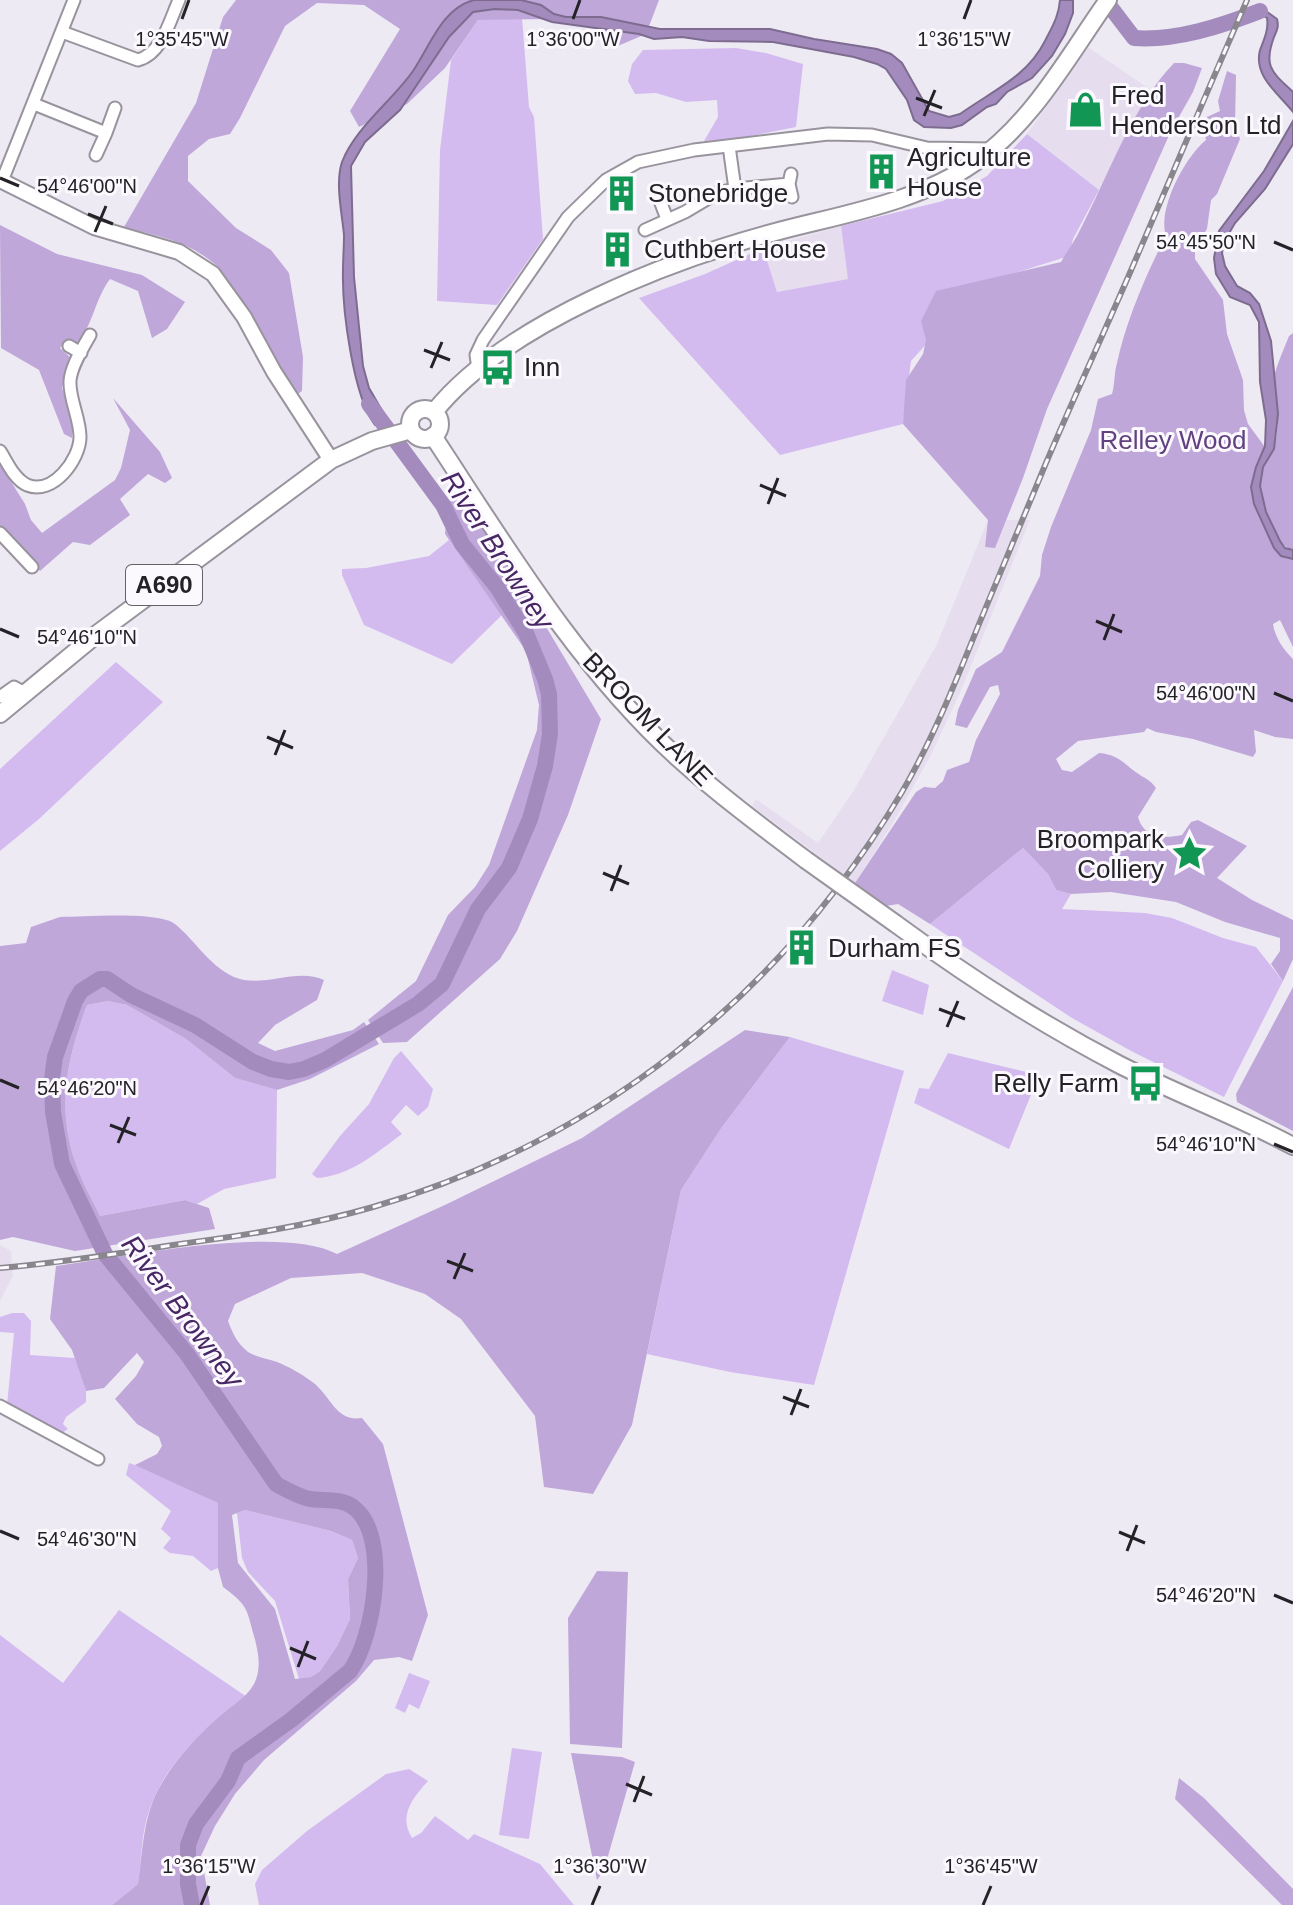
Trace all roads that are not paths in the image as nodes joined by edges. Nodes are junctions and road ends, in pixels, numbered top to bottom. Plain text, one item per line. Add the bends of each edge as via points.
1 (74, 0) edge
2 (179, 0) edge
3 (1108, 0) edge
4 (62, 32) junction
5 (34, 104) junction
6 (115, 108) dead end
7 (106, 133) junction
8 (729, 146) junction
9 (993, 148) junction
10 (96, 155) dead end
11 (1, 180) edge
12 (791, 185) dead end
13 (735, 189) junction
14 (659, 198) dead end
15 (667, 219) junction
16 (645, 230) dead end
17 (90, 335) dead end
18 (69, 346) dead end
19 (81, 353) junction
20 (478, 369) junction
21 (434, 412) junction
22 (411, 430) junction
23 (433, 436) junction
24 (0, 451) edge
25 (331, 460) junction
26 (0, 533) edge
27 (32, 567) dead end
28 (25, 693) junction
29 (0, 697) edge
30 (0, 714) edge
31 (1293, 1146) edge
32 (0, 1406) edge
33 (98, 1459) dead end

1 - 4 street
2 - 4 street via 158,46 146,58 138,60
3 - 9 main road, A690 via 1039,101
4 - 5 street
5 - 7 street
5 - 11 street
6 - 7 street
7 - 10 street
8 - 9 street via 851,133 927,148
8 - 13 street
8 - 20 street via 638,162 591,193 568,217 483,340 476,355
9 - 20 main road, A690 via 957,174 905,196 717,248 638,279 543,326
11 - 25 street via 94,227 179,252 213,274
12 - 13 street
13 - 15 street
14 - 15 street
15 - 16 street
17 - 19 street
18 - 19 street
19 - 24 street via 70,382 80,438 65,472 42,486 29,486 17,478
20 - 21 main road, A690
21 - 22 main road, A690 via 414,413
21 - 23 main road via 440,424
22 - 23 main road via 423,439
22 - 25 main road, A690
23 - 31 main road, BROOM LANE, bridge via 555,616 611,687 676,756 748,816 980,984 1058,1032
25 - 28 main road, A690
26 - 27 street
28 - 29 street via 14,687
28 - 30 main road, A690
32 - 33 street

